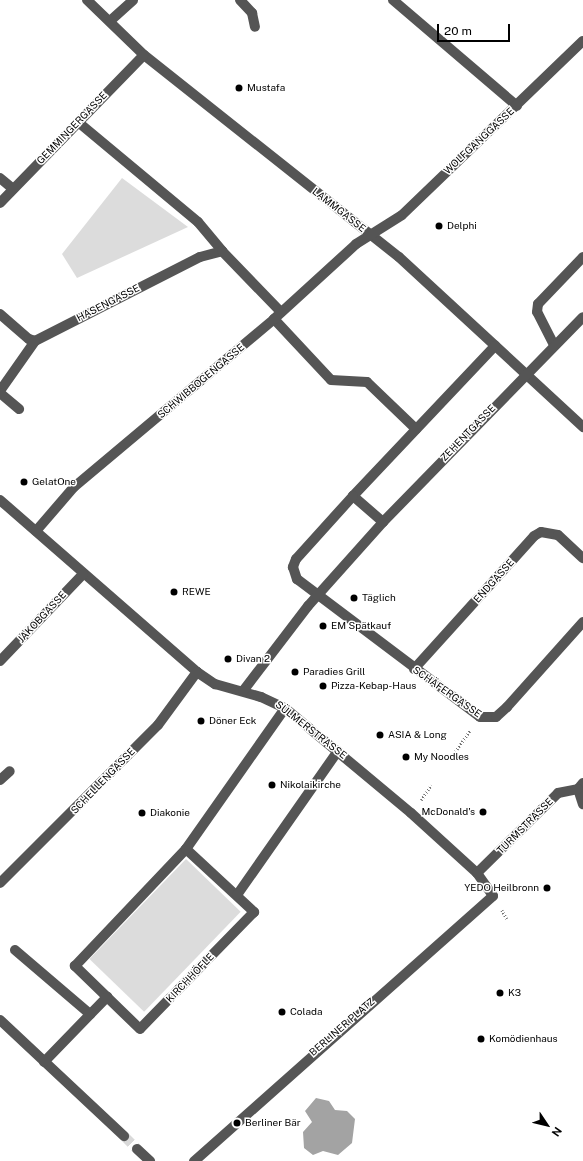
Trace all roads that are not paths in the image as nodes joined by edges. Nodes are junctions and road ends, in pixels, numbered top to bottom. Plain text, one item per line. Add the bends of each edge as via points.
1 (87, 0) edge
2 (133, 0) edge
3 (240, 0) edge
4 (392, 0) edge
5 (110, 21) junction
6 (254, 27) dead end
7 (583, 41) edge
8 (144, 55) junction
9 (516, 106) junction
10 (78, 122) junction
11 (0, 178) edge
12 (13, 189) junction
13 (0, 203) edge
14 (370, 234) junction
15 (222, 251) junction
16 (583, 257) edge
17 (0, 314) edge
18 (277, 316) junction
19 (583, 317) edge
20 (35, 340) junction
21 (554, 345) junction
22 (495, 346) junction
23 (525, 373) junction
24 (0, 392) edge
25 (19, 409) dead end
26 (583, 427) edge
27 (416, 429) junction
28 (353, 496) junction
29 (0, 500) edge
30 (382, 522) junction
31 (36, 531) junction
32 (583, 558) edge
33 (83, 574) junction
34 (317, 595) junction
35 (583, 622) edge
36 (2, 660) edge
37 (414, 669) junction
38 (197, 672) junction
39 (242, 691) junction
40 (285, 708) junction
41 (338, 751) junction
42 (10, 771) dead end
43 (0, 780) edge
44 (580, 786) edge
45 (583, 804) edge
46 (186, 849) junction
47 (477, 873) junction
48 (0, 883) edge
49 (237, 895) junction
50 (493, 896) joint
51 (15, 950) dead end
52 (107, 997) junction
53 (90, 1014) junction
54 (0, 1020) edge
55 (44, 1062) junction
56 (124, 1135) tunnel mouth
57 (137, 1148) tunnel mouth
58 (150, 1161) edge
59 (194, 1161) edge

1 - 5 street, LAMMGASSE
2 - 5 street
3 - 6 street via 252,13
4 - 9 street
5 - 8 street, LAMMGASSE
7 - 9 street, WOLFGANGGASSE
8 - 10 street, GEMMINGERGASSE
8 - 14 street, LAMMGASSE
9 - 14 street, WOLFGANGGASSE via 402,215
10 - 12 street, GEMMINGERGASSE
10 - 15 street via 198,222
11 - 12 street
12 - 13 street, GEMMINGERGASSE
14 - 18 street, SCHWIBBOGENGASSE
14 - 22 street, LAMMGASSE
15 - 18 street
15 - 20 street, HASENGASSE via 200,257
16 - 21 street via 541,296 538,304 537,312
17 - 20 street via 28,339
18 - 27 street via 331,380 367,382
18 - 31 street, SCHWIBBOGENGASSE via 74,487
19 - 21 street, ZEHENTGASSE
20 - 24 street
21 - 23 street, ZEHENTGASSE
22 - 23 street, LAMMGASSE
22 - 27 street
23 - 26 street, LAMMGASSE
23 - 30 street, ZEHENTGASSE
24 - 25 street
27 - 28 street
28 - 30 street
28 - 34 street via 296,559 294,566 297,579
29 - 31 street, SÜLMERSTRASSE
30 - 34 street, ZEHENTGASSE
31 - 33 street, SÜLMERSTRASSE
32 - 37 street, ENDGASSE via 558,535 541,532 534,536
33 - 36 street, JAKOBGASSE
33 - 38 street, SÜLMERSTRASSE
34 - 37 street, SCHÄFERGASSE
34 - 39 street, ZEHENTGASSE
35 - 37 street, SCHÄFERGASSE via 501,712 487,719 480,717
38 - 39 street, SÜLMERSTRASSE via 216,684
38 - 48 street, SCHELLENGASSE via 158,725
39 - 40 street, SÜLMERSTRASSE
40 - 41 street, SÜLMERSTRASSE
40 - 46 street, KIRCHHÖFLE
41 - 47 street, SÜLMERSTRASSE
41 - 49 street
42 - 43 street
44 - 45 street, TURMSTRASSE
44 - 47 street, TURMSTRASSE via 558,793
46 - 49 street, KIRCHHÖFLE
46 - 52 street, KIRCHHÖFLE via 75,966
47 - 50 street, SÜLMERSTRASSE
49 - 52 street, KIRCHHÖFLE via 254,912 140,1029
50 - 59 street, BERLINER PLATZ
51 - 53 street
52 - 53 street
53 - 55 street
54 - 55 street
55 - 56 street
57 - 58 street

